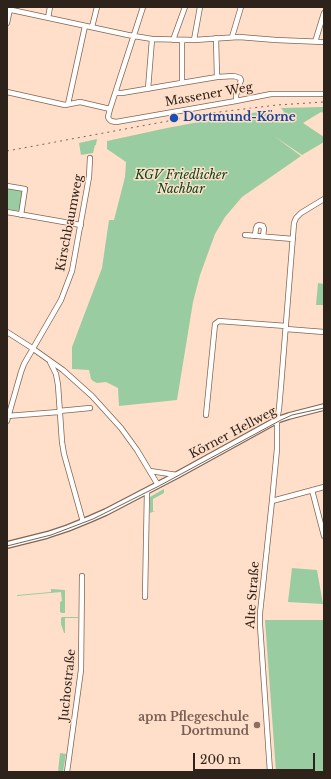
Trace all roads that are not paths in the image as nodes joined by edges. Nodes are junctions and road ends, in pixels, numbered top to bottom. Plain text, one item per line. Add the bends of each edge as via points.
1 (50, 7) edge
2 (97, 7) edge
3 (142, 7) edge
4 (185, 7) edge
5 (200, 7) edge
6 (241, 7) edge
7 (8, 9) edge
8 (324, 13) edge
9 (48, 18) junction
10 (7, 23) edge
11 (85, 26) junction
12 (92, 27) junction
13 (133, 36) junction
14 (232, 37) junction
15 (216, 38) junction
16 (152, 39) junction
17 (173, 40) junction
18 (182, 40) junction
19 (194, 40) junction
20 (315, 42) junction
21 (324, 42) edge
22 (217, 77) junction
23 (182, 83) junction
24 (148, 89) junction
25 (7, 92) edge
26 (116, 93) junction
27 (324, 94) edge
28 (236, 101) junction
29 (68, 104) junction
30 (110, 109) junction
31 (90, 158) dead end
32 (7, 186) edge
33 (324, 199) edge
34 (7, 212) edge
35 (21, 215) junction
36 (81, 225) junction
37 (245, 235) dead end
38 (255, 236) junction
39 (263, 236) junction
40 (293, 239) junction
41 (286, 327) junction
42 (7, 332) edge
43 (324, 332) edge
44 (32, 348) junction
45 (48, 358) junction
46 (63, 370) junction
47 (56, 374) junction
48 (324, 407) edge
49 (90, 408) dead end
50 (58, 412) junction
51 (206, 415) dead end
52 (8, 418) edge
53 (277, 420) junction
54 (150, 472) junction
55 (177, 475) junction
56 (158, 485) junction
57 (324, 487) edge
58 (312, 490) junction
59 (146, 491) junction
60 (272, 501) junction
61 (83, 522) junction
62 (324, 536) edge
63 (7, 545) edge
64 (82, 576) dead end
65 (145, 597) dead end
66 (67, 772) edge
67 (270, 772) edge

1 - 9 street
2 - 12 street
3 - 13 street
4 - 17 street
5 - 19 street
6 - 14 street
7 - 9 street
7 - 10 street
8 - 20 street
9 - 11 street
11 - 12 street
11 - 29 street
12 - 13 street
13 - 16 street
13 - 26 street
14 - 15 street
14 - 20 street
15 - 19 street
15 - 22 street
16 - 17 street
16 - 24 street
17 - 18 street
18 - 19 street
18 - 23 street
20 - 21 street
22 - 23 street
22 - 28 street via 240,78
23 - 24 street
24 - 26 street
25 - 29 street
26 - 30 street
27 - 28 street, Massener Weg via 271,94
28 - 30 street, Massener Weg via 113,122 109,119
29 - 30 street via 80,102
31 - 36 street, Kirschbaumweg
32 - 35 street via 25,189
33 - 40 street, Alte Straße via 296,218
34 - 35 street
35 - 36 street
36 - 44 street, Kirschbaumweg via 67,287
37 - 38 street
38 - 39 street
38 - 39 street via 259,225 263,226
39 - 40 street
40 - 41 street, Alte Straße
41 - 43 street
41 - 51 street via 219,321 215,324
41 - 53 street, Alte Straße
42 - 44 street
44 - 45 street
44 - 52 street, Kirschbaumweg via 21,372
45 - 46 street
45 - 47 street
46 - 47 street
46 - 54 street via 105,409 130,440
47 - 50 street
48 - 53 main road, Körner Hellweg
49 - 50 street
50 - 52 street
50 - 61 street via 64,454
53 - 55 main road, Körner Hellweg
53 - 60 street, Alte Straße
54 - 55 street
54 - 56 street
55 - 56 main road, Körner Hellweg
56 - 59 main road, Körner Hellweg
57 - 58 street
58 - 60 street
58 - 62 street
59 - 61 main road, Körner Hellweg
59 - 65 street
60 - 67 street, Alte Straße via 260,619
61 - 63 main road, Körner Hellweg via 47,535
64 - 66 street, Juchostraße via 81,670

